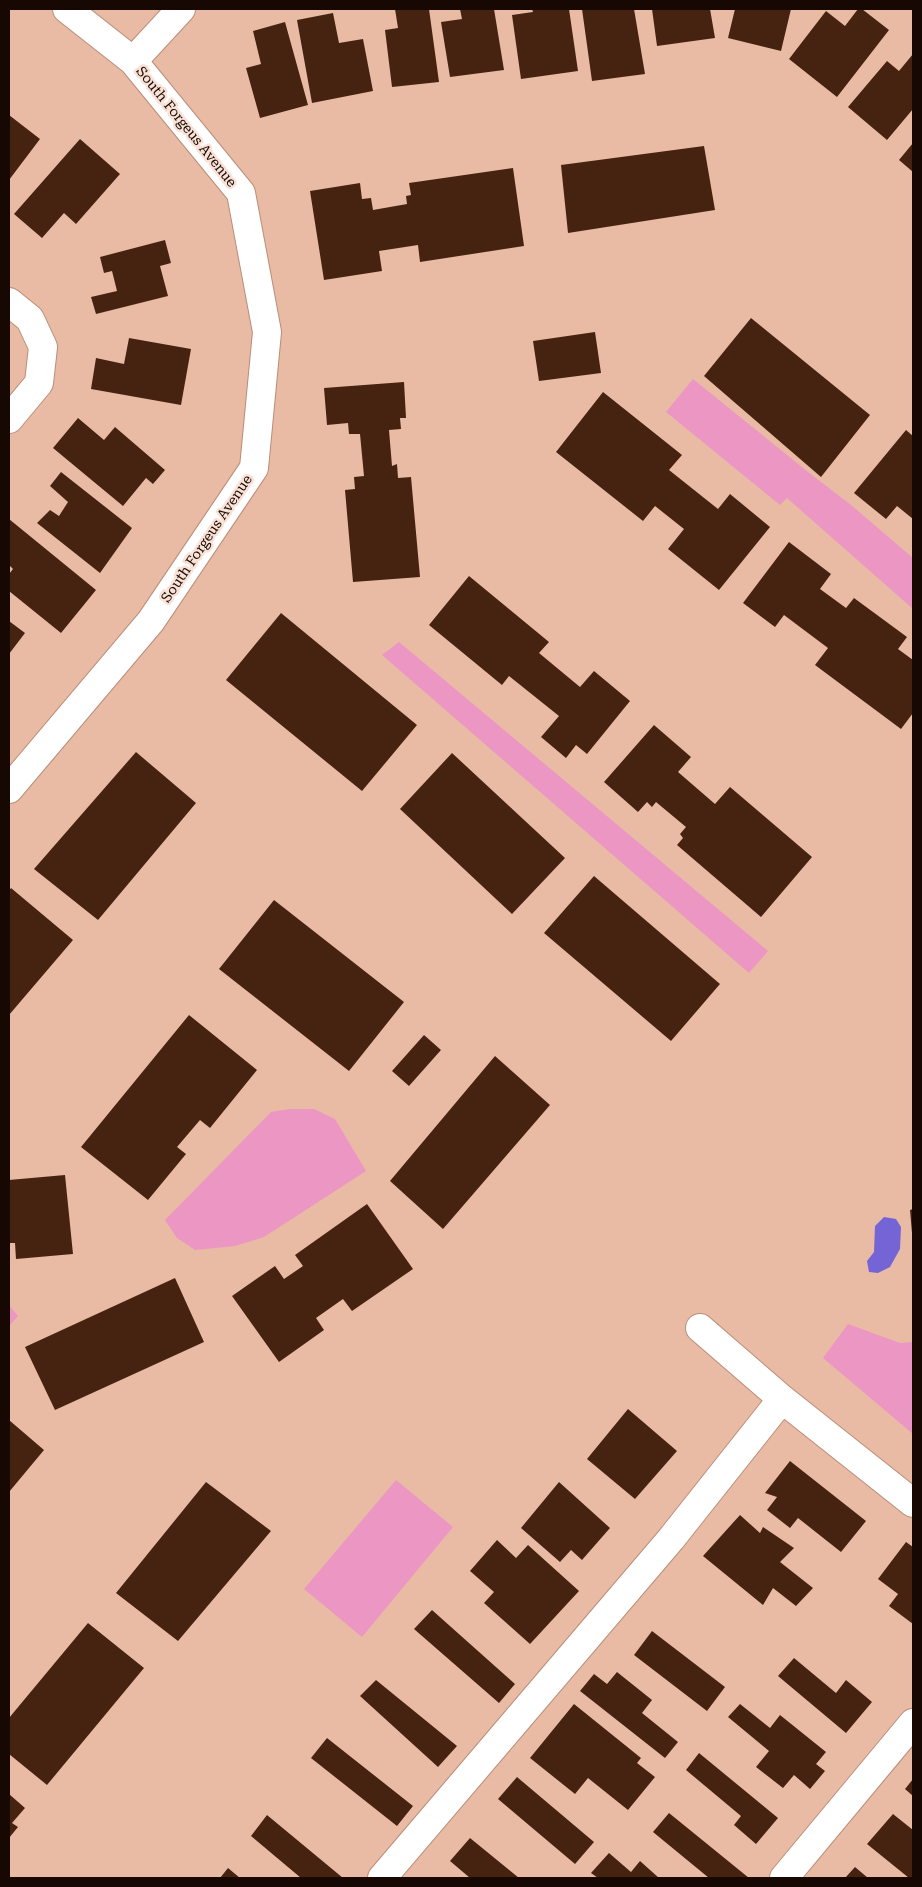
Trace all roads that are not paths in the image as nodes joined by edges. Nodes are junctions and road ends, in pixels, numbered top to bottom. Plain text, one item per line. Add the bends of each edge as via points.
1 (67, 9) edge
2 (181, 9) edge
3 (133, 61) junction
4 (9, 302) edge
5 (9, 419) edge
6 (9, 788) edge
7 (700, 1328) dead end
8 (782, 1399) junction
9 (913, 1504) edge
10 (913, 1723) edge
11 (382, 1878) edge
12 (784, 1878) edge

1 - 3 street, South Forgeus Avenue
2 - 3 street
3 - 6 street, South Forgeus Avenue via 241,193 267,332 254,468 151,621
4 - 5 street via 30,319 43,347 39,383
7 - 8 street
8 - 9 street
8 - 11 street via 671,1539
10 - 12 street

